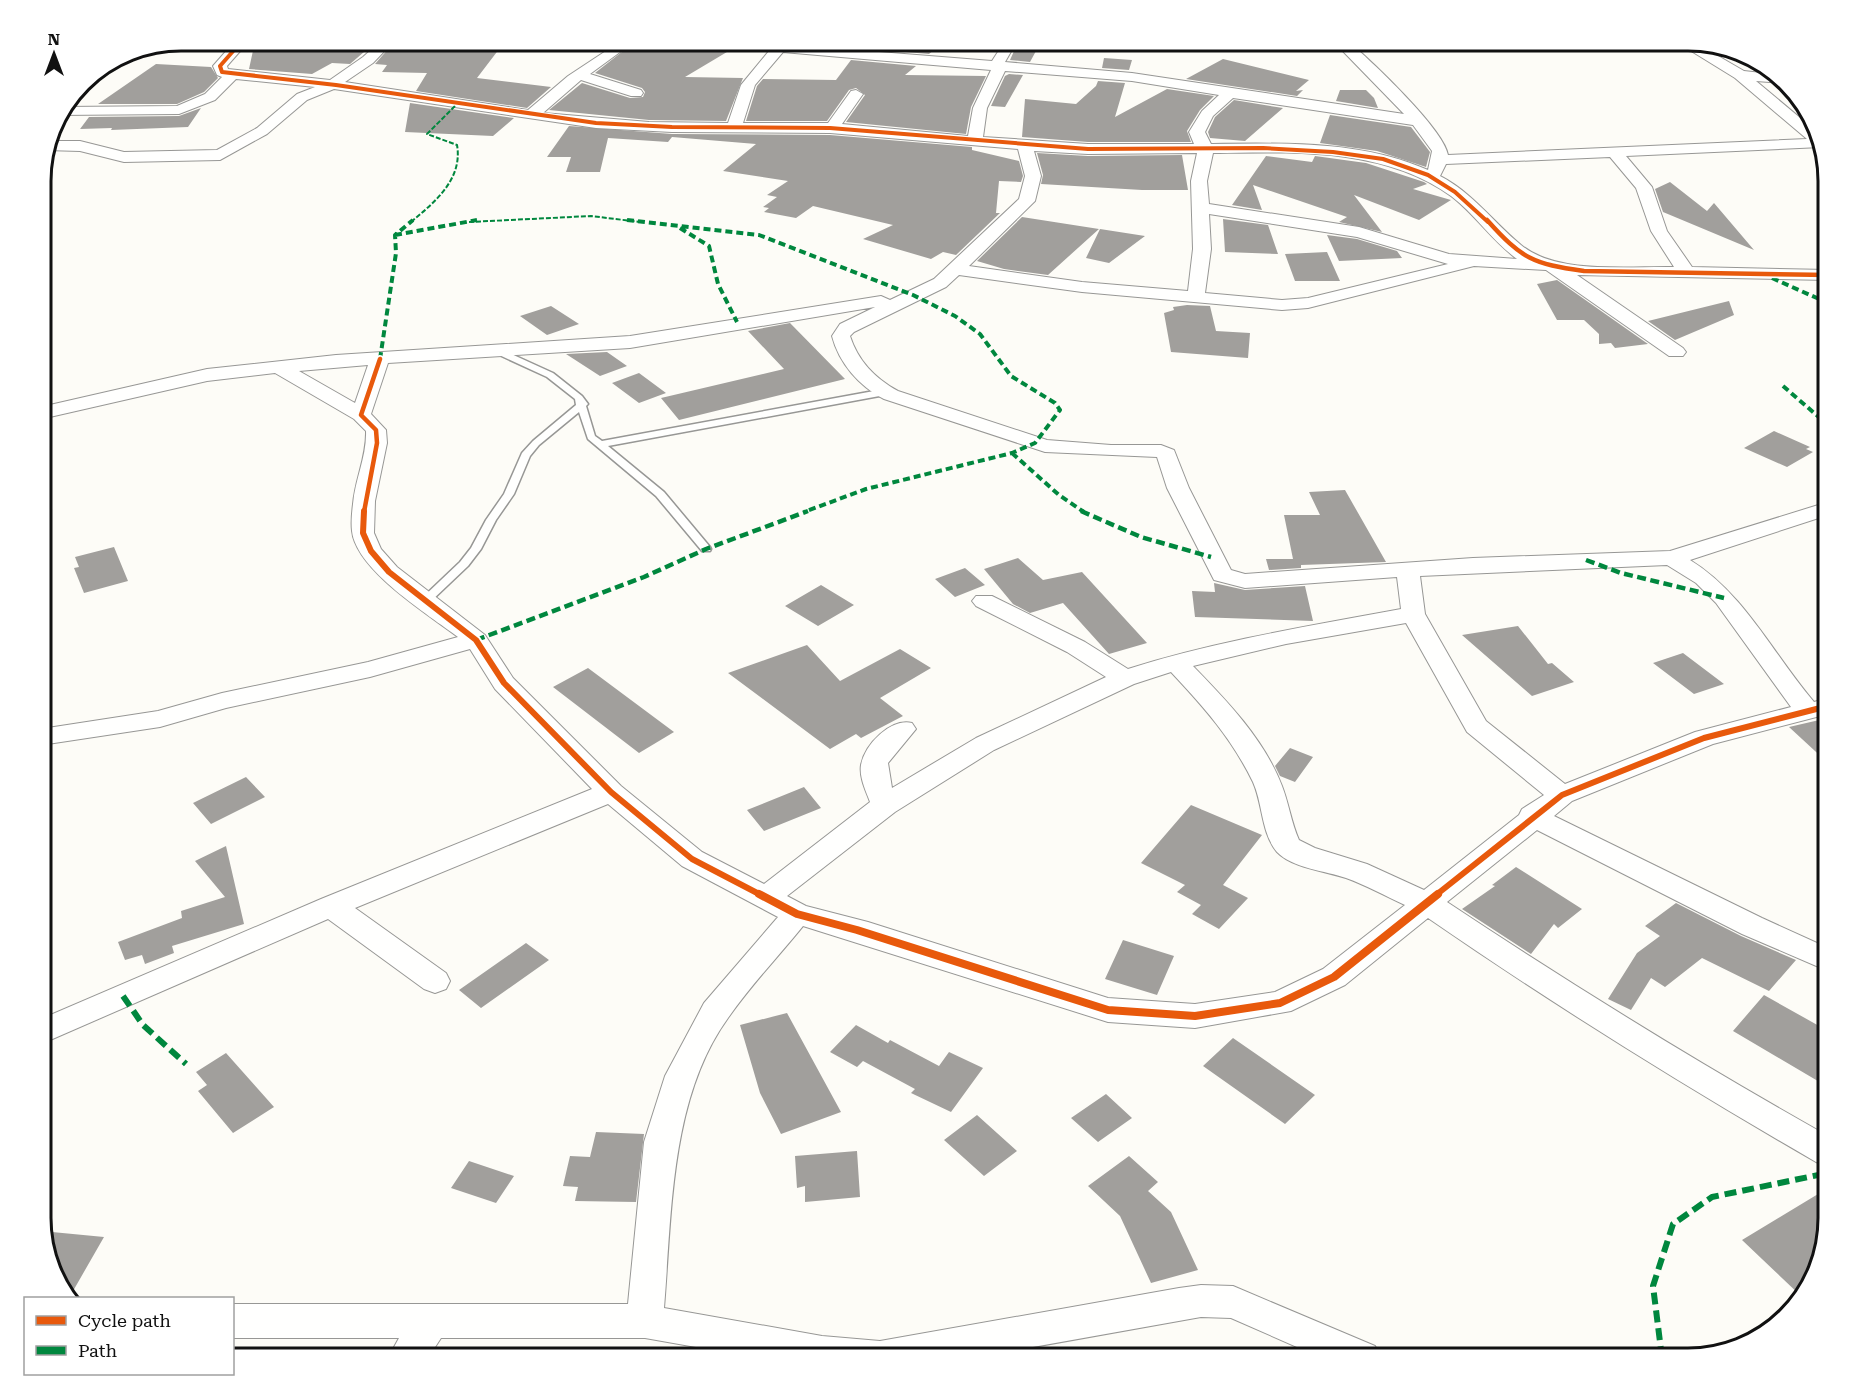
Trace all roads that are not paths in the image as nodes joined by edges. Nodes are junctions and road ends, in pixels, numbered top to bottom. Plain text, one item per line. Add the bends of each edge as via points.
1 (233, 51) edge
2 (377, 51) edge
3 (613, 51) edge
4 (777, 51) edge
5 (853, 51) edge
6 (1005, 51) edge
7 (1351, 51) edge
8 (1702, 52) edge
9 (1000, 66) junction
10 (232, 75) junction
11 (579, 75) junction
12 (1740, 75) junction
13 (1767, 78) edge
14 (1773, 82) edge
15 (333, 84) junction
16 (1754, 87) junction
17 (636, 93) dead end
18 (1230, 93) junction
19 (856, 94) dead end
20 (72, 111) edge
21 (531, 115) junction
22 (1419, 121) junction
23 (734, 127) junction
24 (832, 129) junction
25 (1809, 132) edge
26 (975, 141) junction
27 (1812, 142) edge
28 (55, 146) edge
29 (1025, 146) junction
30 (1206, 147) junction
31 (1614, 152) junction
32 (1441, 160) junction
33 (1432, 178) junction
34 (1201, 208) junction
35 (1474, 262) junction
36 (1549, 266) junction
37 (955, 269) junction
38 (1686, 272) junction
39 (1818, 275) edge
40 (913, 295) junction
41 (1196, 296) junction
42 (498, 351) junction
43 (1676, 352) dead end
44 (380, 359) junction
45 (280, 368) junction
46 (885, 392) junction
47 (583, 404) junction
48 (51, 411) edge
49 (361, 415) junction
50 (599, 445) junction
51 (1818, 511) edge
52 (706, 549) dead end
53 (1672, 558) junction
54 (1408, 569) junction
55 (424, 601) junction
56 (984, 601) dead end
57 (1413, 614) junction
58 (476, 640) junction
59 (1176, 662) junction
60 (1125, 678) junction
61 (1818, 708) edge
62 (903, 729) dead end
63 (51, 735) edge
64 (611, 792) junction
65 (1562, 795) junction
66 (885, 805) junction
67 (1532, 816) junction
68 (764, 899) junction
69 (1427, 903) junction
70 (331, 906) junction
71 (797, 914) junction
72 (1818, 956) edge
73 (435, 981) dead end
74 (51, 1028) edge
75 (1818, 1146) edge
76 (234, 1321) edge
77 (431, 1321) junction
78 (645, 1321) junction
79 (414, 1348) edge
80 (794, 1348) edge
81 (935, 1348) edge
82 (1338, 1348) edge

1 - 10 street via 220,66 222,72
2 - 15 street
3 - 11 street
4 - 23 street via 744,92
5 - 9 street
6 - 9 street
7 - 22 street
8 - 12 street
9 - 18 street via 1132,77
9 - 26 street via 980,108
10 - 15 street
10 - 20 street via 210,97 179,110
11 - 17 street
11 - 21 street
12 - 13 street
12 - 16 street
14 - 16 street
15 - 21 street
15 - 28 street via 302,97 262,130 220,155 124,157 80,146
16 - 25 street
18 - 22 street
18 - 30 street via 1200,122 1198,137
19 - 24 street
21 - 23 street via 649,127
22 - 32 street via 1440,151
23 - 24 street
24 - 26 street
26 - 29 street
27 - 31 street
29 - 30 street
29 - 37 street via 1033,176 1027,201
30 - 33 street via 1371,157
30 - 34 street via 1199,181
31 - 32 street
31 - 38 street via 1644,187 1659,231
32 - 33 street
33 - 36 street via 1470,203 1512,247
34 - 35 street via 1359,232 1448,259
34 - 41 street via 1202,249
35 - 36 street
35 - 41 street via 1308,303 1260,305
36 - 38 street
36 - 43 street
37 - 40 street via 940,283
37 - 41 street via 1082,287
38 - 39 street
40 - 42 street via 630,342
40 - 46 street via 854,322 841,336 853,363
42 - 44 street
42 - 47 lane via 550,375
44 - 45 street
44 - 49 street
45 - 48 street via 207,375
45 - 49 street
46 - 50 lane
46 - 54 street via 1045,446 1167,454 1178,488 1210,556 1222,575 1233,580
47 - 50 lane via 588,430
47 - 55 lane via 525,455 509,494 476,549
49 - 55 street via 376,430 377,443 364,501 363,533 371,551 389,572
50 - 52 lane via 660,494
51 - 53 street
53 - 54 street
53 - 61 street via 1704,578 1724,598 1783,682
54 - 57 street
55 - 58 street
56 - 60 street via 1076,647
57 - 59 street
57 - 65 street via 1476,726
58 - 63 street via 160,719
58 - 64 street via 504,683
59 - 60 street
59 - 69 street via 1243,739 1268,785 1288,846
60 - 66 street via 985,744
61 - 65 street via 1704,738
62 - 66 street via 881,749 874,762
64 - 68 street via 692,859
64 - 70 street
65 - 67 street
66 - 68 street
67 - 69 street
67 - 72 street
68 - 71 street
69 - 71 street via 1334,977 1280,1003 1195,1016 1108,1010
69 - 75 street via 1566,997
70 - 73 street
70 - 74 street
71 - 78 street via 715,1011 681,1076 661,1142
76 - 77 street
77 - 78 street
77 - 79 street
78 - 80 street
81 - 82 street via 1179,1304 1219,1301 1250,1308

